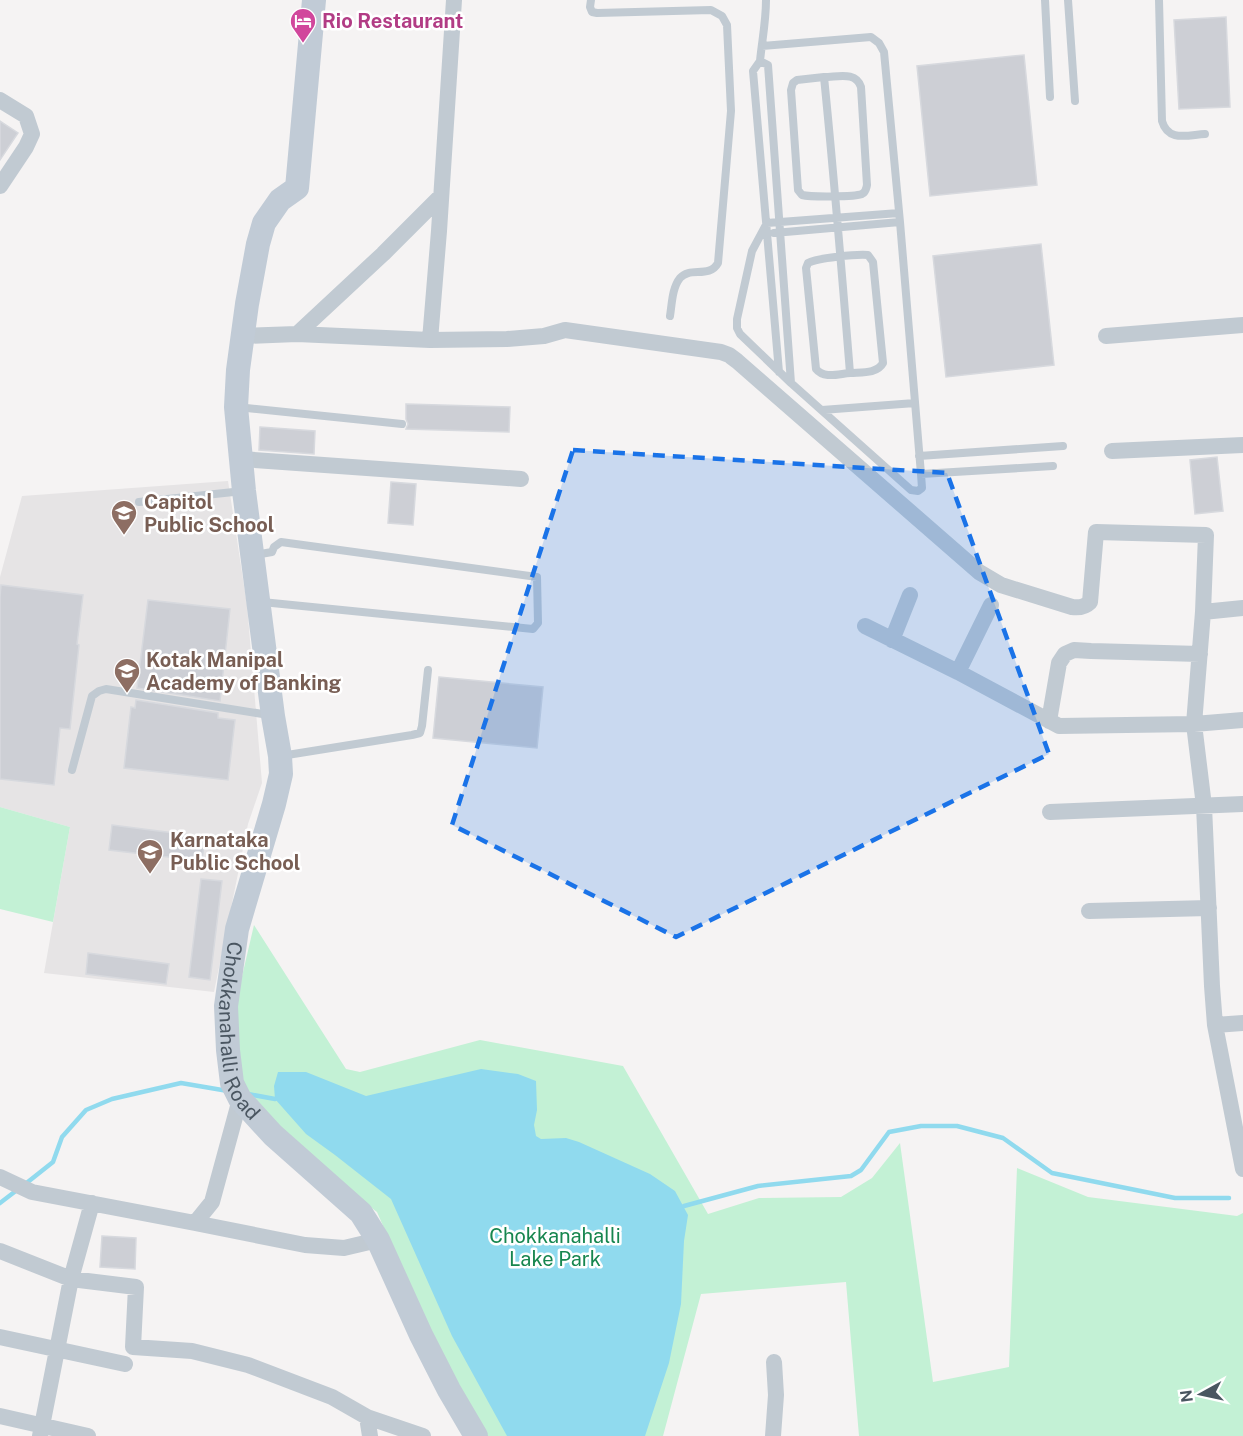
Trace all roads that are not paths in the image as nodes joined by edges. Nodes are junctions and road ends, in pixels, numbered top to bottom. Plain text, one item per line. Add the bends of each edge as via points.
1 (314, 0) edge
2 (454, 0) edge
3 (591, 0) edge
4 (766, 0) edge
5 (1044, 0) edge
6 (1068, 0) edge
7 (1159, 0) edge
8 (762, 46) junction
9 (760, 61) junction
10 (824, 77) junction
11 (1050, 97) dead end
12 (0, 100) edge
13 (1075, 101) dead end
14 (1205, 134) dead end
15 (0, 186) edge
16 (441, 196) junction
17 (836, 196) junction
18 (899, 213) junction
19 (778, 222) junction
20 (838, 222) junction
21 (900, 222) junction
22 (767, 223) junction
23 (779, 232) junction
24 (768, 234) junction
25 (840, 257) junction
26 (670, 316) dead end
27 (1243, 325) edge
28 (297, 334) junction
29 (244, 336) junction
30 (1106, 336) dead end
31 (430, 340) junction
32 (779, 372) junction
33 (850, 373) junction
34 (791, 383) junction
35 (915, 403) junction
36 (236, 407) junction
37 (822, 410) junction
38 (402, 424) dead end
39 (1243, 445) edge
40 (1063, 446) dead end
41 (1112, 451) dead end
42 (919, 456) junction
43 (241, 459) junction
44 (1053, 466) dead end
45 (921, 474) junction
46 (521, 478) dead end
47 (244, 491) junction
48 (139, 502) dead end
49 (252, 556) junction
50 (910, 595) dead end
51 (258, 601) junction
52 (991, 604) dead end
53 (1243, 608) edge
54 (1203, 612) junction
55 (865, 626) dead end
56 (892, 640) junction
57 (1200, 654) junction
58 (428, 670) dead end
59 (958, 672) junction
60 (273, 716) junction
61 (1243, 720) edge
62 (1049, 721) junction
63 (1194, 724) junction
64 (280, 756) junction
65 (72, 770) dead end
66 (1243, 804) edge
67 (1204, 806) junction
68 (1050, 813) dead end
69 (1209, 908) junction
70 (1089, 911) dead end
71 (1243, 1023) edge
72 (1215, 1025) junction
73 (236, 1091) junction
74 (1239, 1123) edge
75 (1243, 1169) edge
76 (14, 1184) edge
77 (92, 1203) junction
78 (195, 1223) junction
79 (378, 1240) junction
80 (1, 1254) edge
81 (71, 1279) junction
82 (0, 1337) edge
83 (57, 1349) junction
84 (774, 1362) dead end
85 (125, 1364) dead end
86 (0, 1416) edge
87 (367, 1417) junction
88 (41, 1431) edge
89 (88, 1436) edge
90 (370, 1436) edge
91 (423, 1436) edge
92 (476, 1436) edge
93 (773, 1436) edge

1 - 29 street, Chokkanahalli Road via 297,188 280,200 264,223
2 - 16 street
3 - 26 lane via 592,12 597,13 711,10 722,16 727,26 731,111 718,263 715,269 687,273 678,280
4 - 8 lane
5 - 11 lane
6 - 13 lane
7 - 14 lane via 1164,129 1170,135
8 - 9 lane
8 - 18 lane via 870,37 879,43 884,52
9 - 19 lane via 768,65
9 - 22 lane via 753,71
10 - 17 lane
10 - 17 lane via 853,76 861,87 866,190 862,194
10 - 17 lane via 797,80 791,90 798,189 808,197
12 - 15 street via 26,116 32,134
16 - 28 street
16 - 31 street
17 - 20 lane
18 - 20 lane
18 - 21 lane
19 - 20 lane
19 - 22 lane
19 - 23 lane
20 - 21 lane
20 - 23 lane
20 - 25 lane
21 - 35 lane
22 - 24 lane
22 - 32 lane via 752,250 737,328
23 - 24 lane
23 - 34 lane
24 - 32 lane
25 - 33 lane
25 - 33 lane via 868,255 873,262 883,363 878,370
25 - 33 lane via 813,260 806,268 816,369 825,375
27 - 30 street
28 - 29 street
28 - 31 street
29 - 36 street, Chokkanahalli Road
31 - 54 street via 530,338 565,330 721,352 737,361 979,572 1002,585 1078,608 1090,602 1096,532 1206,535
32 - 34 lane
34 - 37 lane
35 - 37 lane
35 - 42 lane
36 - 38 lane
36 - 43 street, Chokkanahalli Road
37 - 45 lane via 914,491 922,488
39 - 41 street
40 - 42 lane
42 - 45 lane
43 - 46 street
43 - 47 street, Chokkanahalli Road
44 - 45 lane
47 - 48 lane
47 - 49 street, Chokkanahalli Road
49 - 51 street, Chokkanahalli Road
49 - 51 lane via 272,552 281,542 537,577 538,623 533,629
50 - 56 street
51 - 60 street, Chokkanahalli Road
52 - 59 street
53 - 54 street
54 - 57 street
55 - 56 street
56 - 59 street
57 - 62 street via 1074,650 1059,663
57 - 63 street
58 - 64 lane via 420,733
59 - 62 street
60 - 64 street, Chokkanahalli Road
60 - 65 lane via 106,689 92,696
61 - 63 street
62 - 63 street via 1059,726
63 - 67 street
64 - 73 street, Chokkanahalli Road via 281,774 274,804 240,918 226,1006 228,1050
66 - 67 street
67 - 68 street
67 - 69 street
69 - 70 street
69 - 72 street
71 - 72 street
72 - 74 street
73 - 78 street via 212,1202
73 - 79 street, Chokkanahalli Road via 273,1135 361,1213
74 - 75 street
76 - 77 street via 32,1192
77 - 78 street
77 - 81 street
78 - 79 street via 305,1245 344,1248
79 - 92 street, Chokkanahalli Road via 448,1390
80 - 81 street
81 - 83 street
81 - 87 street via 136,1287 134,1347 192,1351 248,1365 332,1397
82 - 83 street
83 - 85 street
83 - 88 street
84 - 93 street
86 - 88 street
87 - 90 street
87 - 91 street
88 - 89 street

